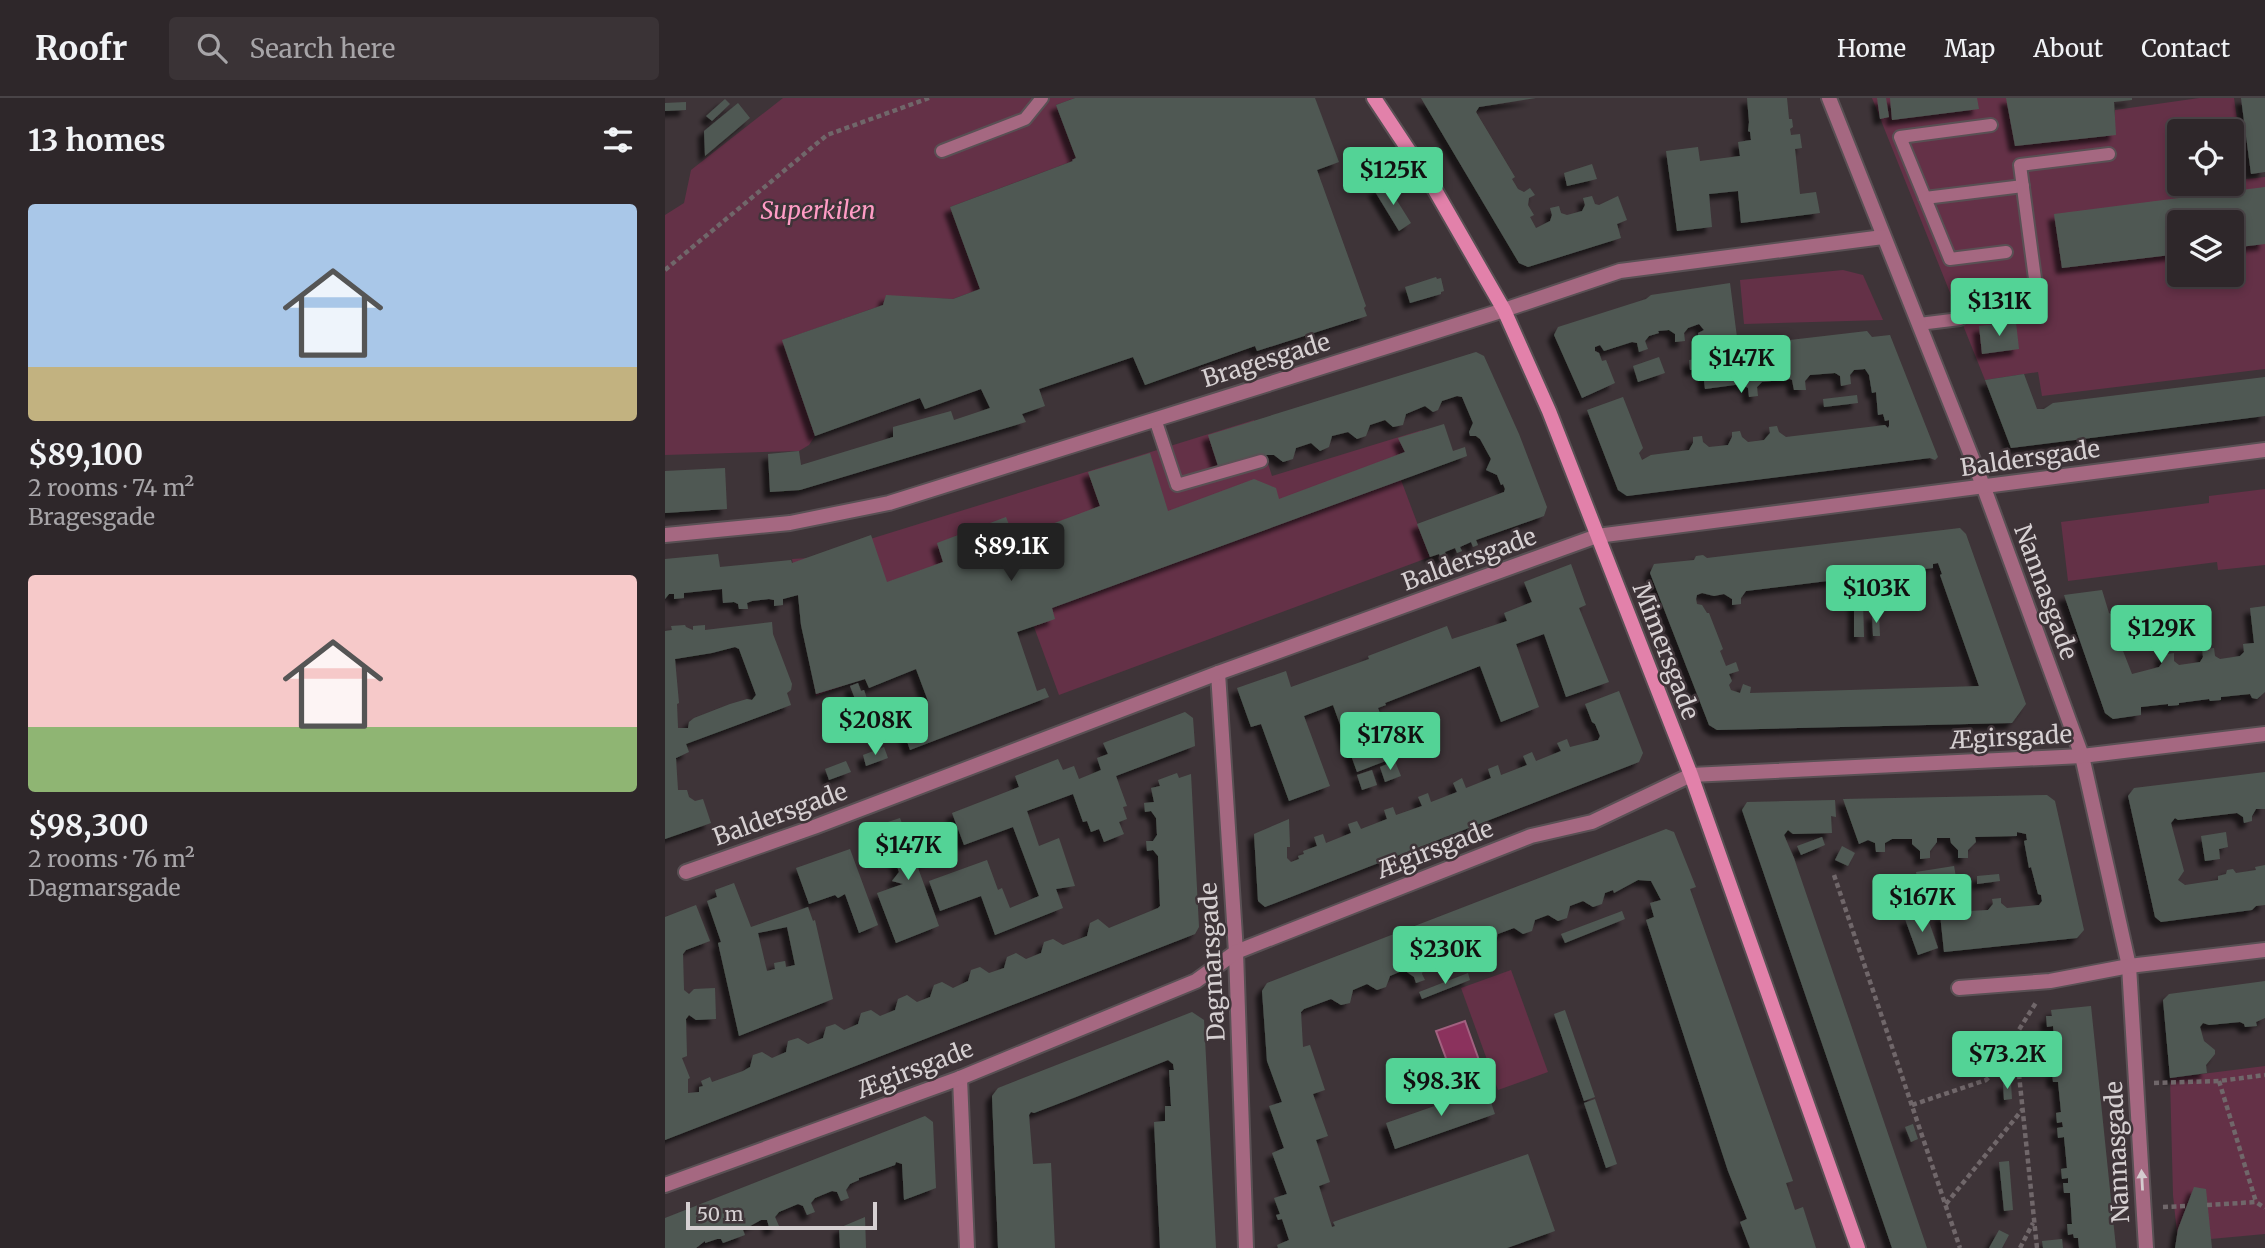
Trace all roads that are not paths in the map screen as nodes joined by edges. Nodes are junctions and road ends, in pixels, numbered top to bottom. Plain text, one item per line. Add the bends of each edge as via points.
1 (1042, 98) edge
2 (1374, 98) edge
3 (1829, 98) edge
4 (1991, 125) dead end
5 (942, 151) dead end
6 (2109, 154) dead end
7 (2023, 186) junction
8 (1925, 198) junction
9 (1883, 237) junction
10 (2006, 252) dead end
11 (2039, 309) dead end
12 (1504, 310) junction
13 (1960, 319) dead end
14 (1919, 324) junction
15 (1155, 419) junction
16 (2265, 450) edge
17 (1261, 461) dead end
18 (1984, 488) junction
19 (665, 535) edge
20 (1597, 536) junction
21 (1218, 673) junction
22 (2265, 734) edge
23 (2082, 756) junction
24 (1691, 775) junction
25 (686, 872) dead end
26 (2265, 950) edge
27 (1236, 952) junction
28 (2129, 966) junction
29 (1959, 988) dead end
30 (960, 1078) junction
31 (665, 1185) edge
32 (967, 1248) edge
33 (1246, 1248) edge
34 (1858, 1248) edge
35 (2146, 1248) edge

1 - 5 lane via 1025,118
2 - 12 street, Mimersgade via 1435,190
3 - 9 street, Nannasgade
4 - 8 lane via 1900,137
6 - 7 lane via 2021,165
7 - 8 lane
7 - 11 lane
8 - 10 lane via 1950,259
9 - 12 street, Bragesgade via 1620,271
9 - 14 street, Nannasgade
12 - 15 street, Bragesgade
12 - 20 street, Mimersgade
13 - 14 lane
14 - 18 street, Nannasgade
15 - 17 lane via 1177,485
15 - 19 street, Bragesgade via 889,503 789,523
16 - 18 street, Baldersgade
18 - 20 street, Baldersgade
18 - 23 street, Nannasgade
20 - 21 street, Baldersgade
20 - 24 street, Mimersgade
21 - 25 street, Baldersgade
21 - 27 street, Dagmarsgade
22 - 23 street, Ægirsgade
23 - 24 street, Ægirsgade
23 - 28 street, Nannasgade
24 - 27 street, Ægirsgade via 1592,822 1531,836
24 - 34 street, Mimersgade
26 - 28 street
27 - 30 street, Ægirsgade via 1196,981
27 - 33 street, Dagmarsgade
28 - 29 street via 2050,981
35 -> 28 street, Nannasgade
30 - 31 street, Ægirsgade
30 - 32 street

